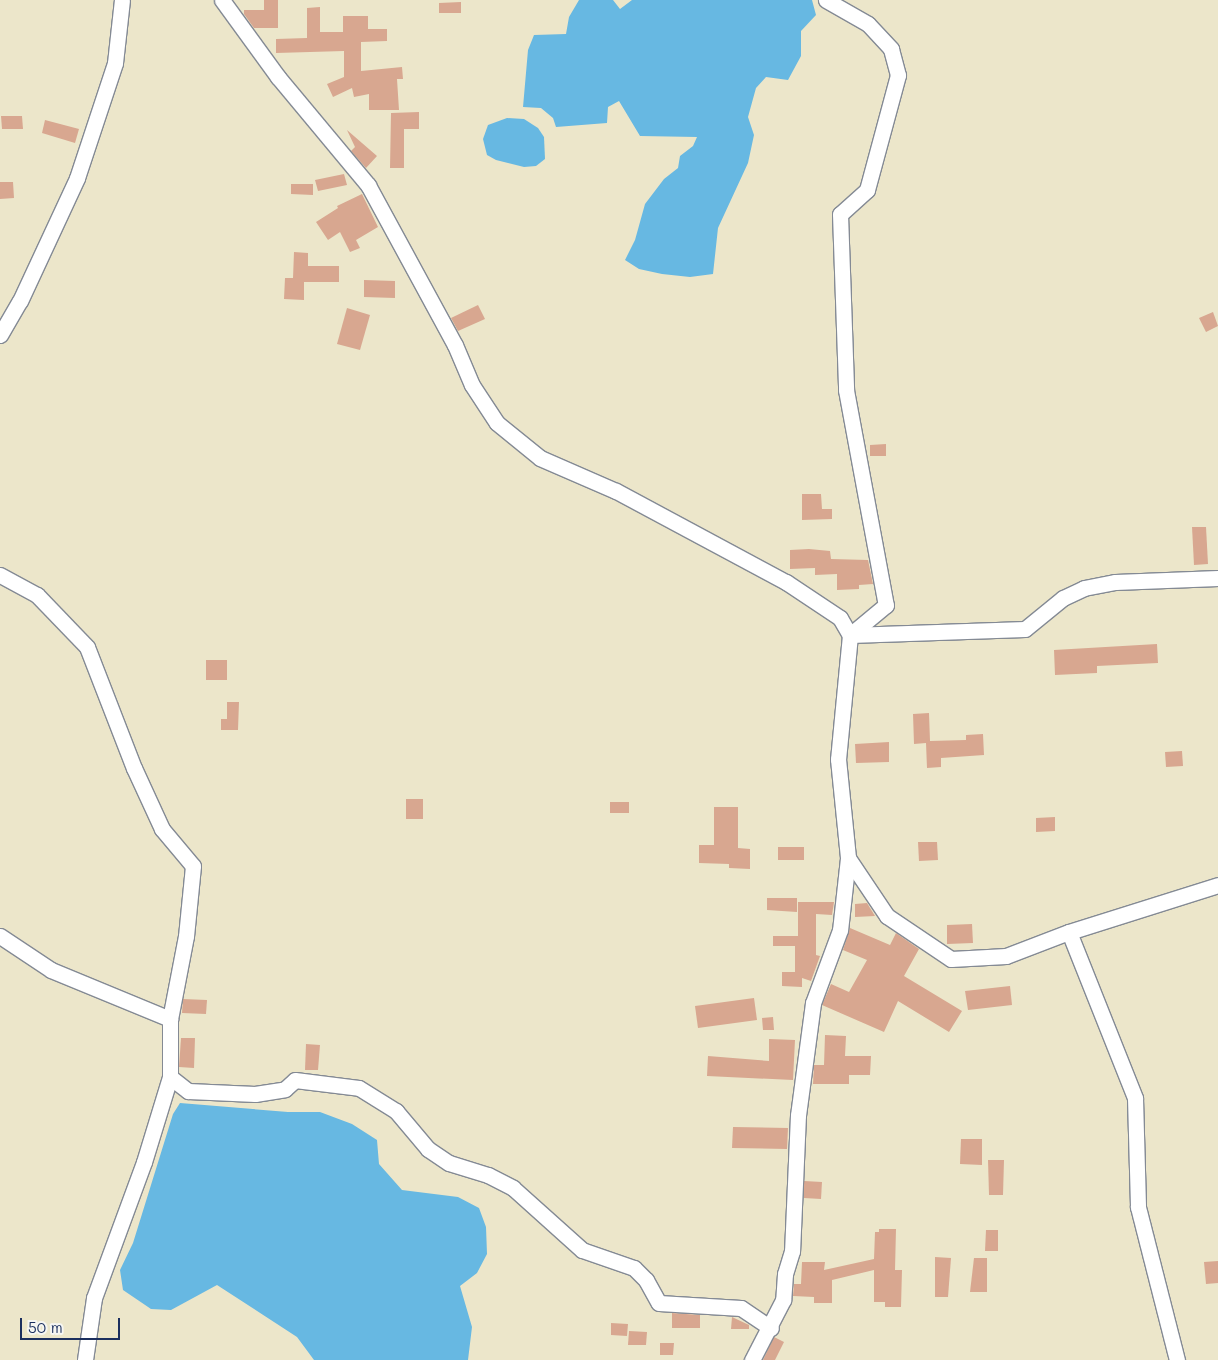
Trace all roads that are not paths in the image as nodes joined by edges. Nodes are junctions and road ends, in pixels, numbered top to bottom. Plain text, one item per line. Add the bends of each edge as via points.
1 (122, 0) edge
2 (222, 0) edge
3 (826, 0) edge
4 (0, 335) edge
5 (0, 575) edge
6 (1218, 578) edge
7 (850, 635) junction
8 (848, 858) junction
9 (1218, 884) edge
10 (1069, 932) junction
11 (0, 936) edge
12 (170, 1019) junction
13 (170, 1077) junction
14 (771, 1328) junction
15 (85, 1360) edge
16 (752, 1360) edge
17 (1177, 1360) edge

1 - 4 street via 115,63 76,178 20,301
2 - 7 street via 278,78 368,185 455,345 472,385 497,423 540,458 616,491 786,582 840,618
3 - 7 street via 868,24 891,49 898,75 867,190 840,214 846,390 886,605
5 - 12 street via 37,595 87,647 134,768 162,829 193,866 186,936
6 - 7 street via 1115,582 1084,588 1064,598 1025,628
7 - 8 street via 838,759
8 - 10 street via 887,916 952,959 1006,956
8 - 14 street via 840,930 813,1003 798,1115 792,1251 785,1274 783,1300
9 - 10 street
10 - 17 street via 1135,1098 1138,1207
11 - 12 street via 50,970
12 - 13 street
13 - 14 street via 188,1091 255,1094 285,1089 295,1080 358,1088 396,1111 428,1149 449,1163 488,1175 514,1188 582,1250 634,1268 646,1280 659,1303 741,1308
13 - 15 street via 144,1162 94,1298
14 - 16 street

